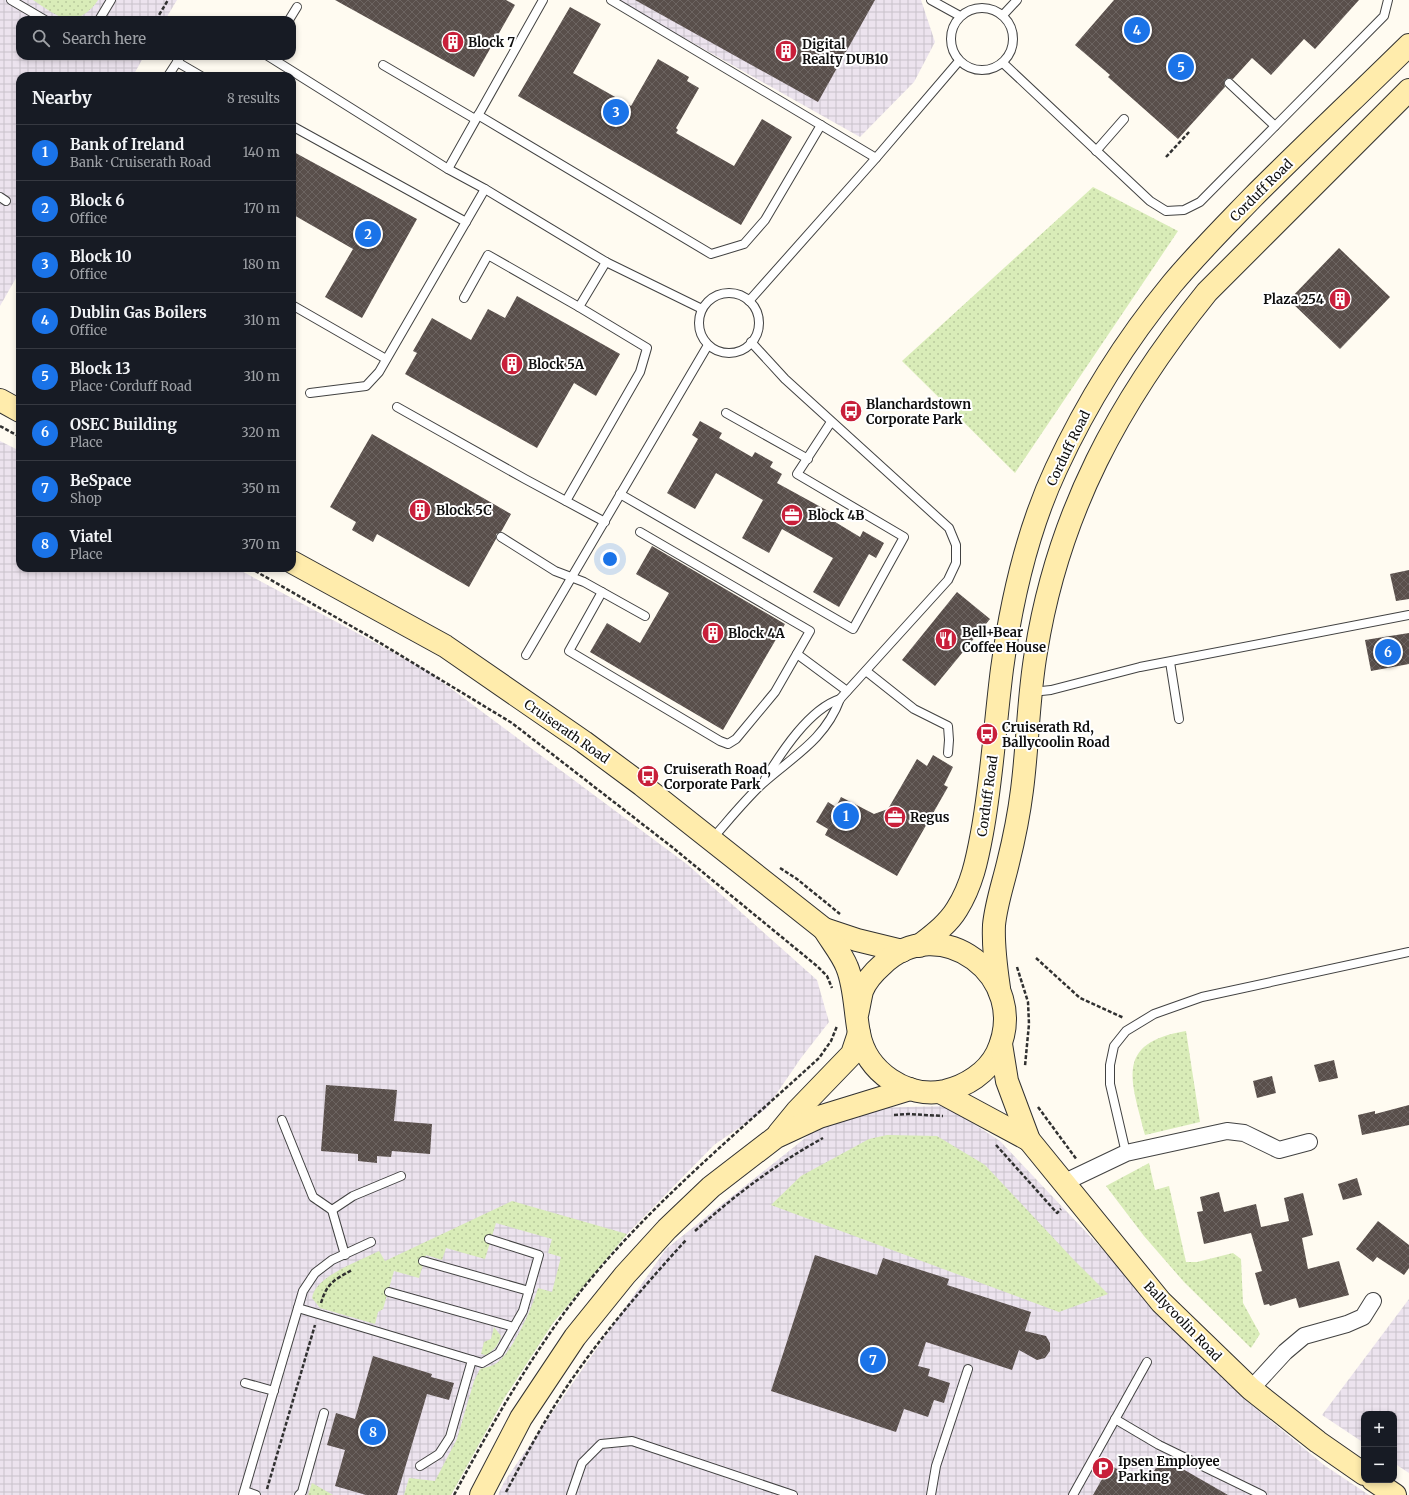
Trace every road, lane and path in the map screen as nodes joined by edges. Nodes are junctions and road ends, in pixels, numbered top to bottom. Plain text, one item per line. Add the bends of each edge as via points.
1 (11, 0) edge
2 (112, 0) edge
3 (168, 0) edge
4 (543, 0) edge
5 (611, 0) edge
6 (931, 0) edge
7 (1017, 0) edge
8 (1388, 0) edge
9 (297, 7) dead end
10 (1003, 15) junction
11 (38, 16) edge
12 (102, 16) edge
13 (158, 16) edge
14 (291, 16) edge
15 (960, 16) junction
16 (1409, 45) edge
17 (178, 60) edge
18 (180, 60) edge
19 (274, 60) edge
20 (959, 61) junction
21 (1003, 63) junction
22 (383, 65) dead end
23 (171, 72) edge
24 (196, 72) edge
25 (293, 72) edge
26 (296, 74) edge
27 (1229, 83) dead end
28 (1409, 90) edge
29 (476, 117) junction
30 (1124, 119) dead end
31 (821, 124) junction
32 (1275, 126) junction
33 (296, 128) edge
34 (1190, 131) dead end
35 (1096, 151) junction
36 (1166, 157) dead end
37 (876, 158) junction
38 (448, 169) junction
39 (485, 189) junction
40 (466, 222) junction
41 (606, 262) junction
42 (464, 298) dead end
43 (749, 301) junction
44 (296, 307) edge
45 (579, 307) junction
46 (702, 309) junction
47 (751, 342) junction
48 (708, 345) junction
49 (386, 359) junction
50 (310, 392) dead end
51 (0, 400) edge
52 (397, 407) dead end
53 (16, 409) edge
54 (726, 413) dead end
55 (831, 422) junction
56 (0, 426) edge
57 (16, 435) edge
58 (808, 459) junction
59 (620, 494) junction
60 (566, 501) junction
61 (605, 522) junction
62 (640, 532) dead end
63 (501, 538) dead end
64 (296, 564) edge
65 (257, 572) edge
66 (572, 578) junction
67 (602, 592) junction
68 (1409, 615) edge
69 (644, 616) dead end
70 (797, 654) junction
71 (526, 655) dead end
72 (1170, 662) junction
73 (866, 671) junction
74 (847, 691) junction
75 (1030, 692) junction
76 (840, 699) junction
77 (1179, 718) dead end
78 (948, 753) dead end
79 (762, 784) junction
80 (712, 839) junction
81 (824, 929) junction
82 (911, 948) junction
83 (1409, 952) edge
84 (1036, 958) dead end
85 (1015, 963) dead end
86 (999, 988) junction
87 (834, 993) dead end
88 (851, 1023) junction
89 (1138, 1024) junction
90 (1001, 1044) junction
91 (1025, 1071) dead end
92 (910, 1089) junction
93 (940, 1092) junction
94 (1034, 1101) dead end
95 (891, 1115) dead end
96 (948, 1117) dead end
97 (282, 1120) dead end
98 (828, 1135) dead end
99 (776, 1137) junction
100 (1029, 1140) junction
101 (1309, 1142) dead end
102 (995, 1144) dead end
103 (1126, 1153) junction
104 (1085, 1172) junction
105 (401, 1176) dead end
106 (1069, 1190) junction
107 (332, 1210) junction
108 (692, 1233) dead end
109 (687, 1238) dead end
110 (489, 1239) dead end
111 (371, 1242) dead end
112 (345, 1255) junction
113 (423, 1261) dead end
114 (352, 1270) dead end
115 (528, 1291) junction
116 (389, 1292) dead end
117 (1373, 1302) dead end
118 (298, 1308) junction
119 (318, 1314) junction
120 (514, 1327) junction
121 (472, 1360) junction
122 (1147, 1362) dead end
123 (968, 1369) dead end
124 (245, 1383) dead end
125 (1251, 1389) junction
126 (274, 1391) junction
127 (324, 1413) dead end
128 (1115, 1419) junction
129 (420, 1466) dead end
130 (1361, 1472) edge
131 (1377, 1483) edge
132 (244, 1493) edge
133 (256, 1495) edge
134 (265, 1495) edge
135 (299, 1495) edge
136 (454, 1495) edge
137 (481, 1495) edge
138 (504, 1495) edge
139 (571, 1495) edge
140 (793, 1495) edge
141 (931, 1495) edge
142 (1073, 1495) edge
143 (1262, 1495) edge
144 (1395, 1495) edge

1 - 11 lane
2 - 12 lane
3 - 13 path
4 - 29 lane
5 - 31 lane
6 - 15 lane
7 - 10 lane
8 - 32 lane via 1384,16
9 - 14 lane
10 - 15 lane via 993,9 982,7 970,9
10 - 21 lane via 1011,26 1014,40 1011,53
15 - 20 lane via 951,30 950,42
16 - 82 main road, Corduff Road via 1299,151 1173,282 1127,342 1100,386 1056,470 1036,520 1022,569 1002,667 988,799 975,867 967,892 956,911 940,929
17 - 23 lane
18 - 24 lane
19 - 25 lane
20 - 21 lane via 968,68 980,70 992,69
20 - 37 lane
21 - 35 lane
22 - 29 lane
26 - 38 lane
27 - 32 lane
28 - 75 main road via 1207,292 1178,328 1128,403 1077,502 1058,554 1036,651
29 - 31 lane via 711,254 744,244 765,220
29 - 38 lane
30 - 35 lane
31 - 37 lane
32 - 35 lane via 1200,202 1184,210 1166,211 1150,201
33 - 40 lane
34 - 36 path
37 - 43 lane
38 - 39 lane
39 - 40 lane
39 - 41 lane
40 - 49 lane
41 - 45 lane
41 - 46 lane
42 - 45 lane via 488,255
43 - 46 lane via 742,296 724,293 712,299
43 - 47 lane via 758,317 756,335
44 - 49 lane
45 - 60 lane via 647,348 640,372
46 - 48 lane via 699,318 700,328 702,337
47 - 48 lane via 735,352 725,352
47 - 55 lane via 785,379
48 - 59 lane
49 - 50 lane via 379,372 366,386
51 - 53 main road
52 - 60 lane
54 - 58 lane
55 - 58 lane
55 - 73 lane via 949,528 956,545 956,563 948,580
56 - 57 path
58 - 59 lane via 798,474 904,538 853,629
59 - 61 lane
60 - 61 lane
61 - 66 lane
62 - 70 lane via 810,631
63 - 66 lane via 555,571
64 - 80 main road, Cruiserath Road via 445,646 584,742
65 - 87 path via 386,646 512,723 672,847 817,966 827,976
66 - 67 lane
66 - 71 lane
67 - 69 lane
67 - 70 lane via 569,651 728,744 736,740 775,692
68 - 72 lane
70 - 74 lane
72 - 75 lane via 1051,690
72 - 77 lane
73 - 74 lane
73 - 78 lane via 914,710 948,726
74 - 76 lane
75 - 86 main road via 1022,790 994,926 994,952
76 - 79 lane via 834,714 803,752
76 - 79 lane via 829,703 806,724 781,752
79 - 80 lane
80 - 81 main road, Cruiserath Road
81 - 82 main road, Cruiserath Road via 857,940
81 - 88 main road, Cruiserath Road via 848,968
82 - 86 main road via 939,945 962,952 984,967
82 - 88 main road, Corduff Road via 886,960 873,973 862,991
83 - 89 lane via 1202,997 1154,1014
84 - 89 path via 1080,998
85 - 91 path via 1028,1002
86 - 90 main road via 1004,1007 1005,1029
88 - 92 main road, Cruiserath Road via 863,1048 879,1070 898,1084
88 - 99 main road, Corduff Road via 852,1054 797,1111
88 - 136 path via 831,1041 819,1058 645,1218 608,1260 567,1309 508,1397
89 - 103 lane via 1126,1031 1114,1046 1110,1066 1110,1084
90 - 93 main road via 988,1067 978,1076 966,1084
90 - 100 main road, Ballycoolin Road via 1007,1081
92 - 93 main road
92 - 99 main road via 819,1117
93 - 100 main road, Ballycoolin Road
94 - 104 path
95 - 96 path
97 - 107 lane via 313,1197
98 - 108 path via 763,1174
99 - 137 main road via 711,1187 667,1229 625,1275 574,1337 521,1418
100 - 106 main road, Ballycoolin Road
101 - 103 street via 1279,1150 1244,1134 1227,1131
102 - 106 path via 1057,1213
103 - 104 street
104 - 106 street
105 - 107 lane via 353,1196
106 - 125 main road, Ballycoolin Road via 1161,1302
107 - 112 lane
109 - 138 path via 600,1340 570,1383
110 - 115 lane via 539,1254
111 - 112 lane
112 - 118 lane via 332,1260 315,1273 303,1291
113 - 115 lane
114 - 119 path via 332,1281 325,1290
115 - 120 lane via 523,1311
116 - 120 lane
117 - 125 street via 1363,1318 1304,1336
118 - 119 lane
118 - 126 lane
119 - 121 lane
119 - 134 path
120 - 121 lane via 499,1354 482,1363
121 - 129 lane via 450,1437 439,1454
122 - 128 lane
123 - 141 lane via 936,1466
124 - 126 lane
125 - 130 main road, Ballycoolin Road
126 - 132 lane
127 - 135 lane
128 - 142 lane
128 - 143 lane via 1173,1452
131 - 144 main road
132 - 133 lane
139 - 140 lane via 582,1463 601,1444 632,1441

